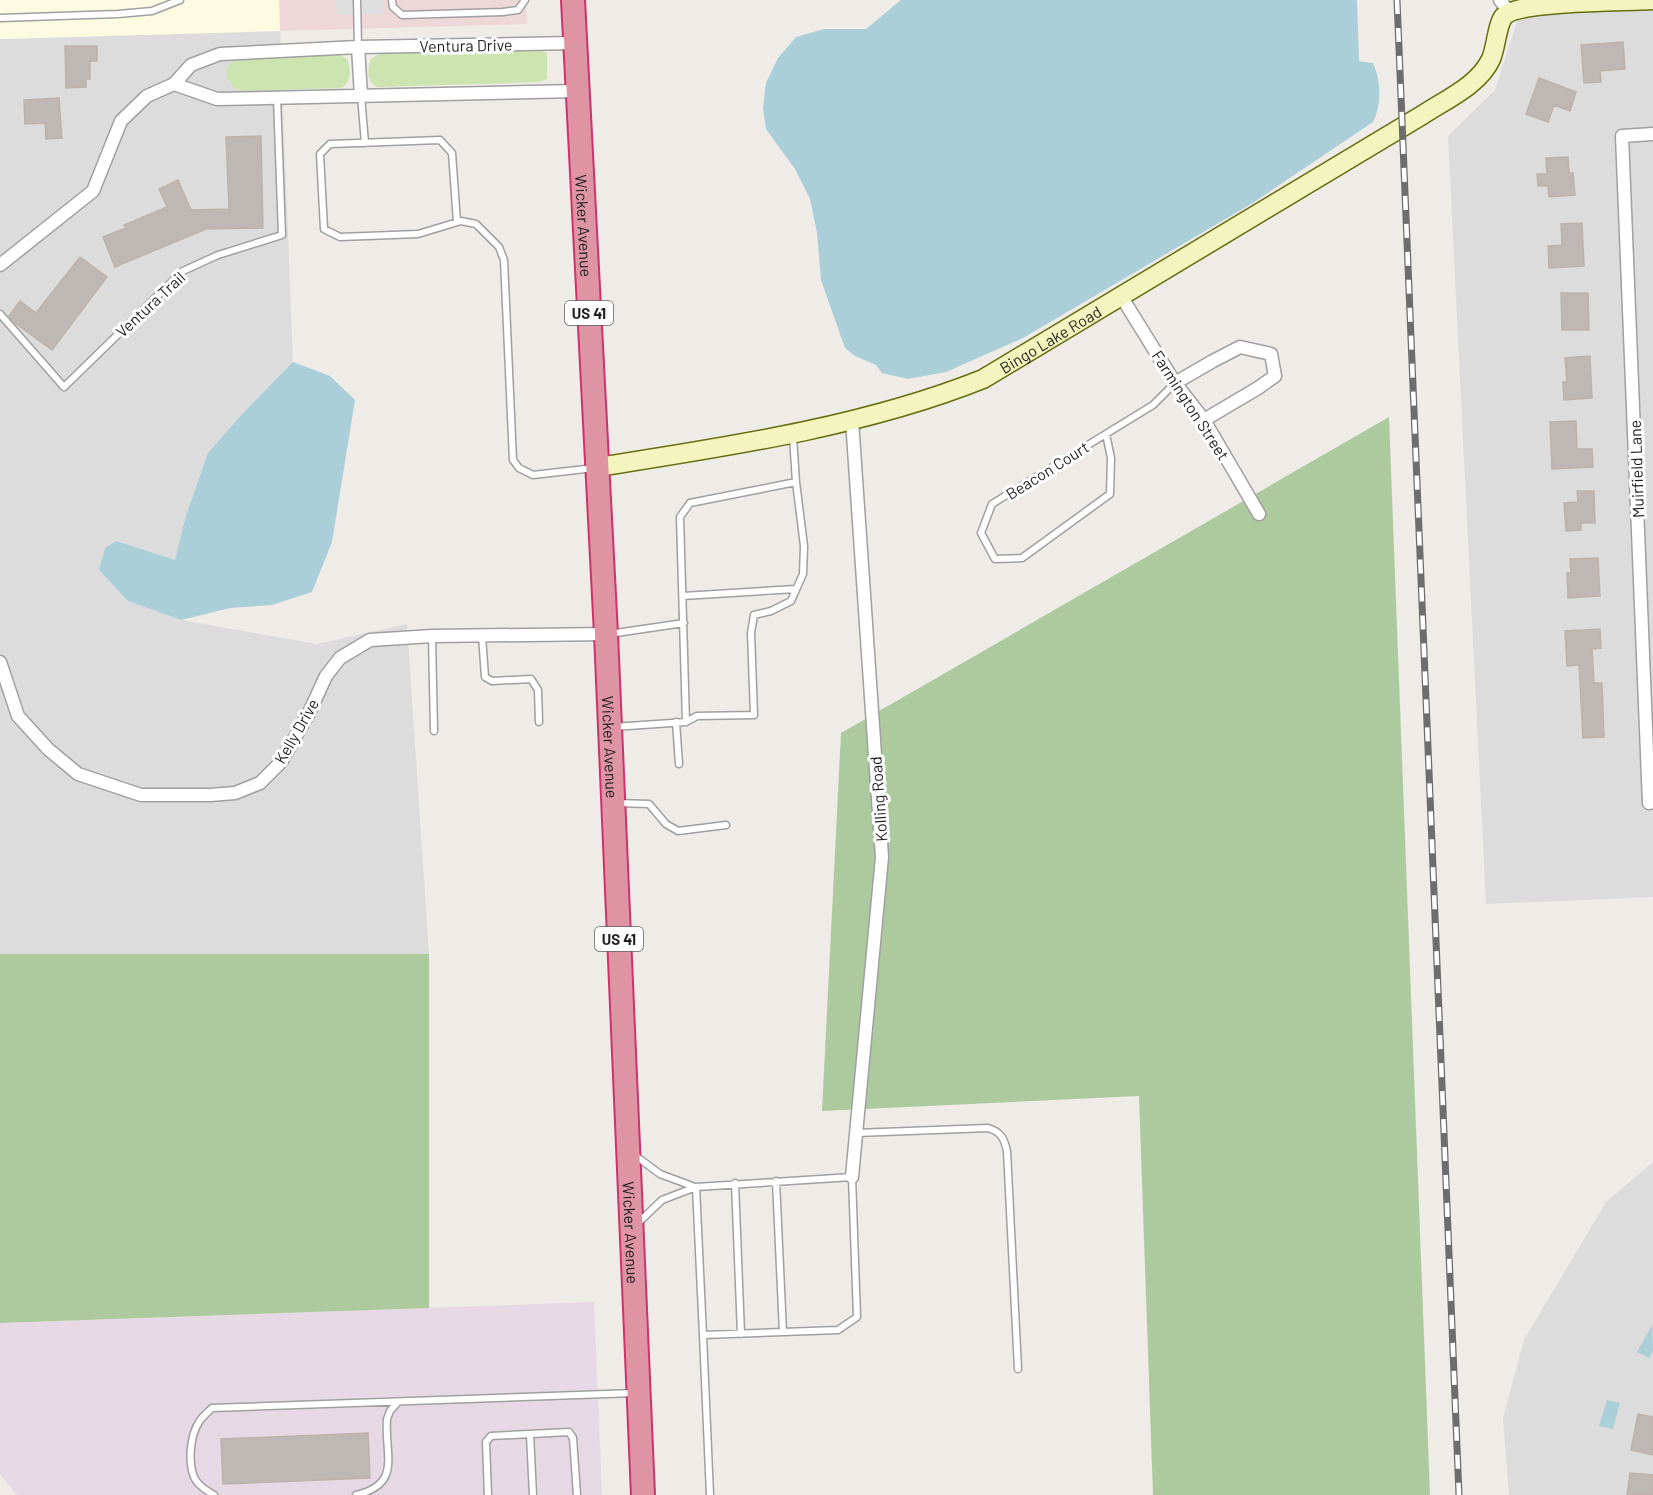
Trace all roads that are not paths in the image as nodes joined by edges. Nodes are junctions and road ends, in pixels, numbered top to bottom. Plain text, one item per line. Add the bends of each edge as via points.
1 (180, 0) edge
2 (357, 0) edge
3 (392, 0) edge
4 (525, 0) edge
5 (573, 0) edge
6 (1653, 0) edge
7 (1504, 6) edge
8 (0, 18) edge
9 (574, 43) junction
10 (358, 47) junction
11 (174, 84) junction
12 (577, 91) junction
13 (361, 96) junction
14 (277, 98) junction
15 (1653, 134) edge
16 (364, 143) junction
17 (457, 222) junction
18 (0, 265) edge
19 (1121, 296) junction
20 (0, 314) edge
21 (1175, 383) junction
22 (852, 420) junction
23 (1204, 420) junction
24 (793, 432) junction
25 (1106, 434) junction
26 (598, 467) junction
27 (796, 482) junction
28 (1259, 514) dead end
29 (796, 589) junction
30 (683, 596) junction
31 (684, 623) junction
32 (606, 634) junction
33 (482, 635) junction
34 (432, 636) junction
35 (0, 662) edge
36 (539, 722) dead end
37 (686, 722) junction
38 (676, 723) junction
39 (609, 727) junction
40 (434, 731) dead end
41 (679, 764) dead end
42 (1651, 802) edge
43 (613, 803) junction
44 (726, 825) dead end
45 (856, 1134) junction
46 (628, 1150) junction
47 (852, 1177) junction
48 (776, 1181) junction
49 (735, 1183) junction
50 (696, 1187) junction
51 (631, 1229) junction
52 (783, 1332) junction
53 (741, 1334) junction
54 (703, 1335) junction
55 (1018, 1369) dead end
56 (638, 1393) junction
57 (398, 1402) junction
58 (530, 1434) junction
59 (214, 1495) edge
60 (356, 1495) edge
61 (488, 1495) edge
62 (533, 1495) edge
63 (577, 1495) edge
64 (643, 1495) edge
65 (710, 1495) edge

1 - 8 lane via 152,11
2 - 10 lane
3 - 4 lane via 393,7 402,15 503,12 518,10
5 - 9 highway, Wicker Avenue / US 41
6 - 7 street
7 - 19 street, Bingo Lake Road via 1490,60 1470,83
9 - 10 street, Ventura Drive
9 - 12 highway, Wicker Avenue / US 41
10 - 11 street, Ventura Drive via 220,54 191,65
10 - 13 street
11 - 14 street via 217,99
11 - 18 street, Ventura Drive via 147,96 121,121 93,191
12 - 13 street
12 - 26 highway, Wicker Avenue / US 41
13 - 14 street
13 - 16 lane
14 - 20 lane, Ventura Trail via 282,235 218,255 183,271 64,387
15 - 42 street, Muirfield Lane via 1622,136
16 - 17 lane via 440,140 452,153
16 - 17 lane via 330,144 320,154 324,229 339,237 418,234
17 - 26 lane via 476,224 499,247 504,260 513,460 533,475
19 - 21 street, Farmington Street
19 - 22 street, Bingo Lake Road via 983,379 947,394
21 - 23 street, Farmington Street
21 - 23 street, Beacon Court via 1240,347 1271,354 1275,376
21 - 25 lane, Beacon Court via 1153,405
22 - 24 street, Bingo Lake Road
22 - 45 street, Kolling Road via 882,857
23 - 28 street, Farmington Street
24 - 26 street, Bingo Lake Road
24 - 27 lane
25 - 25 lane, Beacon Court via 992,504 981,533 995,559 1022,558 1110,494 1111,458
26 - 32 highway, Wicker Avenue / US 41
27 - 29 lane via 804,546 803,574
27 - 30 lane via 690,503 680,517
29 - 30 lane
29 - 37 lane via 791,602 754,615 754,715 697,716
30 - 31 lane
31 - 32 lane
31 - 37 lane
32 - 33 street, Kelly Drive
32 - 39 highway, Wicker Avenue / US 41
33 - 34 street, Kelly Drive
33 - 36 lane via 485,677 492,681 531,679 538,690
34 - 35 street, Kelly Drive via 370,640 340,658 326,676 281,762 260,783 235,793 210,795 141,795 78,774 18,716
34 - 40 lane
37 - 38 lane
38 - 39 lane
38 - 41 lane
39 - 43 highway, Wicker Avenue / US 41
43 - 44 lane via 649,804 666,824 678,831
43 - 46 highway, Wicker Avenue / US 41
45 - 47 street, Kolling Road
45 - 55 lane via 988,1128 1005,1139
46 - 50 lane via 660,1174
46 - 51 highway, Wicker Avenue / US 41
47 - 48 lane
47 - 52 lane via 857,1317 838,1330
48 - 49 lane
48 - 52 lane
49 - 50 lane
49 - 53 lane
50 - 51 lane via 662,1200
50 - 54 lane
51 - 56 highway, Wicker Avenue / US 41
52 - 53 lane
53 - 54 lane
54 - 65 lane
56 - 57 lane
56 - 64 highway, Wicker Avenue / US 41
57 - 59 lane via 212,1408 199,1422 192,1438 190,1460 194,1478
57 - 60 lane via 387,1419 388,1471 380,1486
58 - 61 lane via 490,1436 486,1442
58 - 62 lane
58 - 63 lane via 569,1432 573,1438

